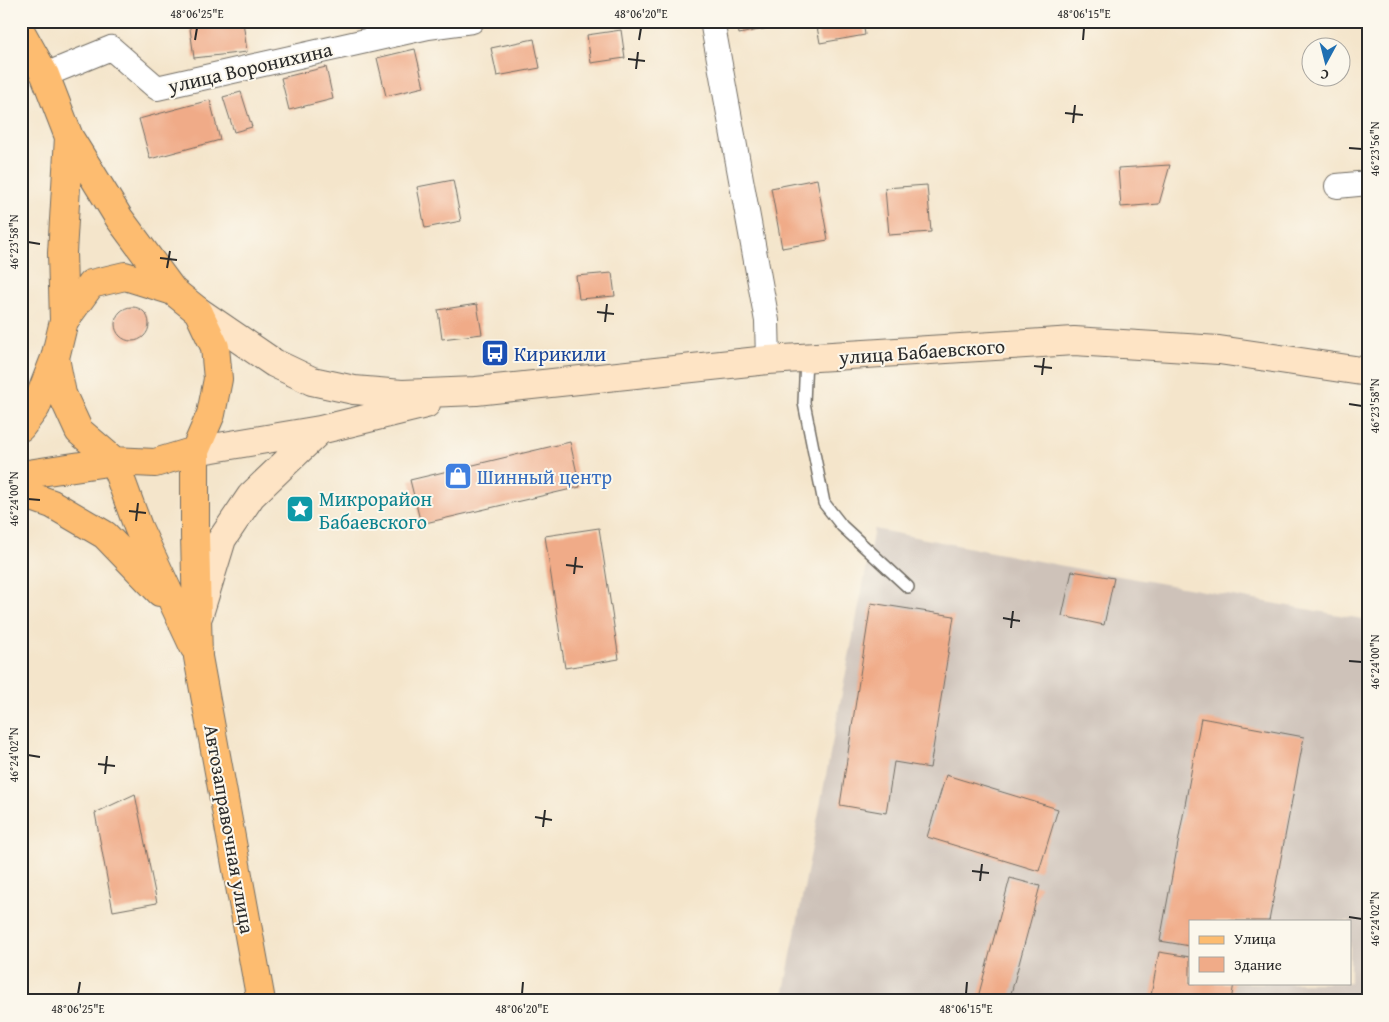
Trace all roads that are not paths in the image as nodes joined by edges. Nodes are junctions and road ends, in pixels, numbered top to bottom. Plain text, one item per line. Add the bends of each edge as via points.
1 (472, 21) edge
2 (712, 21) edge
3 (21, 32) edge
4 (46, 75) junction
5 (69, 137) junction
6 (1368, 183) edge
7 (1337, 186) dead end
8 (173, 291) junction
9 (198, 311) junction
10 (64, 321) junction
11 (55, 358) junction
12 (806, 358) junction
13 (768, 360) junction
14 (1368, 372) edge
15 (476, 391) junction
16 (21, 427) edge
17 (320, 430) junction
18 (195, 451) junction
19 (114, 461) junction
20 (21, 475) edge
21 (21, 493) edge
22 (908, 587) dead end
23 (186, 613) junction
24 (261, 1001) edge

1 - 4 street, улица Воронихина via 428,27 157,88 112,48
2 - 13 street via 767,321
3 - 4 main road
4 - 5 main road
5 - 8 main road via 119,218
5 - 10 main road via 62,252
6 - 7 street
8 - 9 main road
8 - 10 main road via 125,276 91,284
9 - 15 main road via 274,364 312,381 354,390 402,394
9 - 18 main road via 215,347 218,379 211,414
10 - 11 main road
11 - 16 main road via 36,407
11 - 19 main road via 62,394 80,431
12 - 13 main road, улица Бабаевского
12 - 14 main road, улица Бабаевского via 1074,341 1219,350
12 - 22 lane via 804,403 824,503 842,526
13 - 15 main road, улица Бабаевского
15 - 17 main road
17 - 18 main road
17 - 23 main road via 251,496 222,539
18 - 19 main road via 155,463
18 - 23 main road, Автозаправочная улица via 195,536
19 - 20 main road
19 - 23 main road via 138,527
21 - 23 main road via 52,504 105,535
23 - 24 main road, Автозаправочная улица via 198,657

